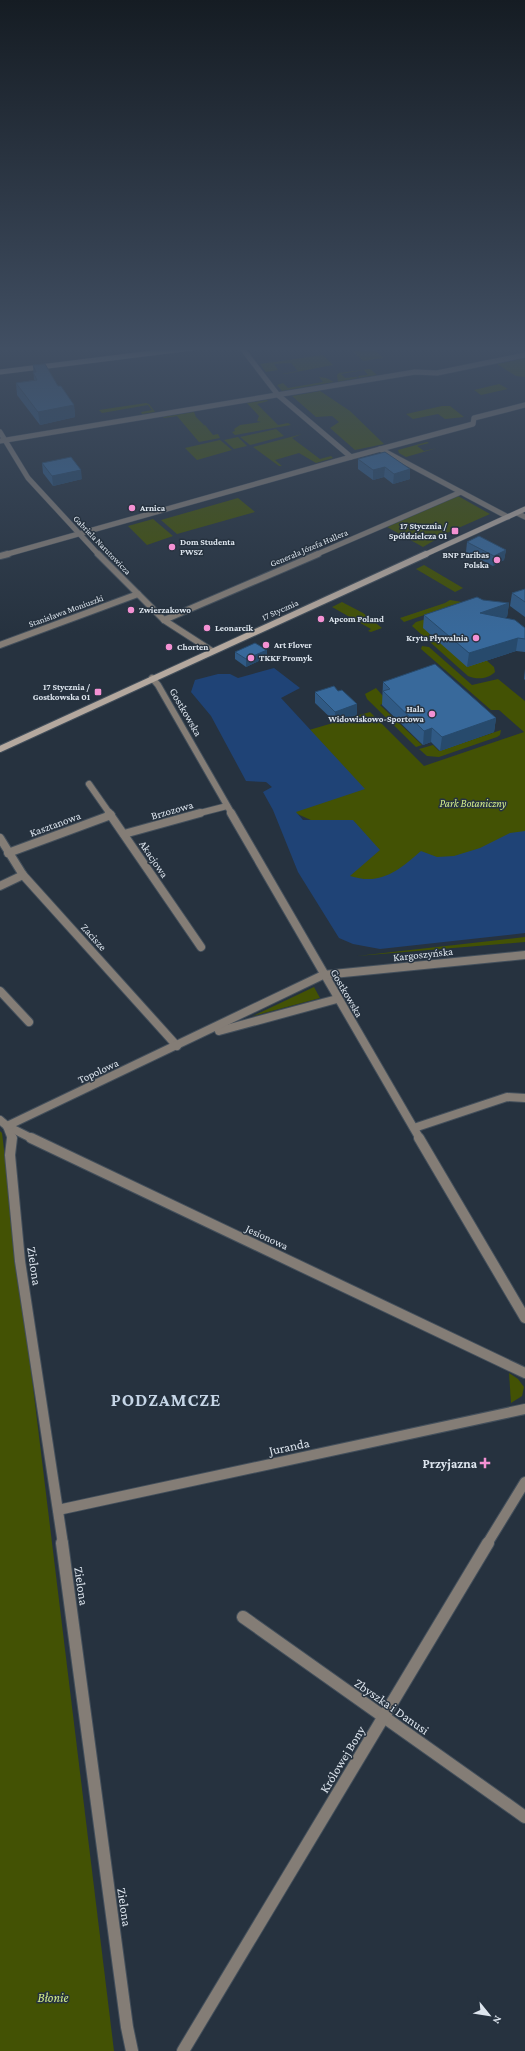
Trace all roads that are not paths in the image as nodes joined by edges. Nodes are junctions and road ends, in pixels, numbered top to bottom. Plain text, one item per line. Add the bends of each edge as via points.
1 (3, 443) edge
2 (334, 443) edge
3 (403, 443) edge
4 (380, 449) junction
5 (351, 457) junction
6 (461, 492) junction
7 (525, 509) edge
8 (517, 513) junction
9 (508, 517) junction
10 (525, 517) edge
11 (78, 534) junction
12 (0, 556) edge
13 (138, 594) junction
14 (164, 620) junction
15 (0, 645) edge
16 (212, 651) junction
17 (152, 678) junction
18 (0, 749) edge
19 (89, 784) dead end
20 (227, 806) junction
21 (110, 815) junction
22 (124, 834) junction
23 (0, 838) edge
24 (8, 853) junction
25 (23, 875) junction
26 (0, 886) edge
27 (201, 947) dead end
28 (525, 955) edge
29 (323, 975) junction
30 (0, 991) edge
31 (337, 999) junction
32 (29, 1022) dead end
33 (199, 1036) junction
34 (177, 1046) junction
35 (525, 1098) edge
36 (3, 1123) edge
37 (414, 1128) junction
38 (525, 1318) edge
39 (525, 1373) edge
40 (525, 1409) edge
41 (525, 1482) edge
42 (58, 1510) junction
43 (243, 1617) dead end
44 (383, 1717) junction
45 (525, 1818) edge
46 (132, 2051) edge
47 (183, 2051) edge

1 - 11 street, Gabriela Narutowicza via 28,478
2 - 5 street
3 - 4 street
4 - 5 street
4 - 6 street
5 - 11 street
6 - 9 street
6 - 14 street, Generała Józefa Hallera
7 - 8 street, 17 Stycznia
8 - 9 street, 17 Stycznia
8 - 10 street
9 - 16 street, 17 Stycznia
11 - 12 street
11 - 13 street, Gabriela Narutowicza
13 - 14 street, Gabriela Narutowicza
13 - 15 street, Stanisława Moniuszki
14 - 16 street, Gabriela Narutowicza
16 - 17 street, 17 Stycznia
17 - 18 street, 17 Stycznia
17 - 20 street, Gostkowska
19 - 21 street, Akacjowa
20 - 22 street, Brzozowa
20 - 29 street, Gostkowska
21 - 22 street, Akacjowa
21 - 24 street, Kasztanowa
22 - 27 street, Akacjowa
23 - 24 street, Zacisze
24 - 25 street, Zacisze
25 - 26 street
25 - 34 street, Zacisze
28 - 29 street, Kargoszyńska
29 - 31 street, Gostkowska
29 - 33 street, Topolowa
30 - 32 street
31 - 33 street, Topolowa
31 - 37 street, Gostkowska
33 - 34 street, Topolowa
34 - 36 street, Topolowa
35 - 37 street via 507,1097
36 - 39 street, Jesionowa
36 - 42 street, Zielona via 12,1138 10,1155 20,1260
37 - 38 street, Gostkowska
40 - 42 street, Juranda
41 - 44 street, Królowej Bony
42 - 46 street, Zielona
43 - 44 street, Zbyszka i Danusi
44 - 45 street, Zbyszka i Danusi
44 - 47 street, Królowej Bony

